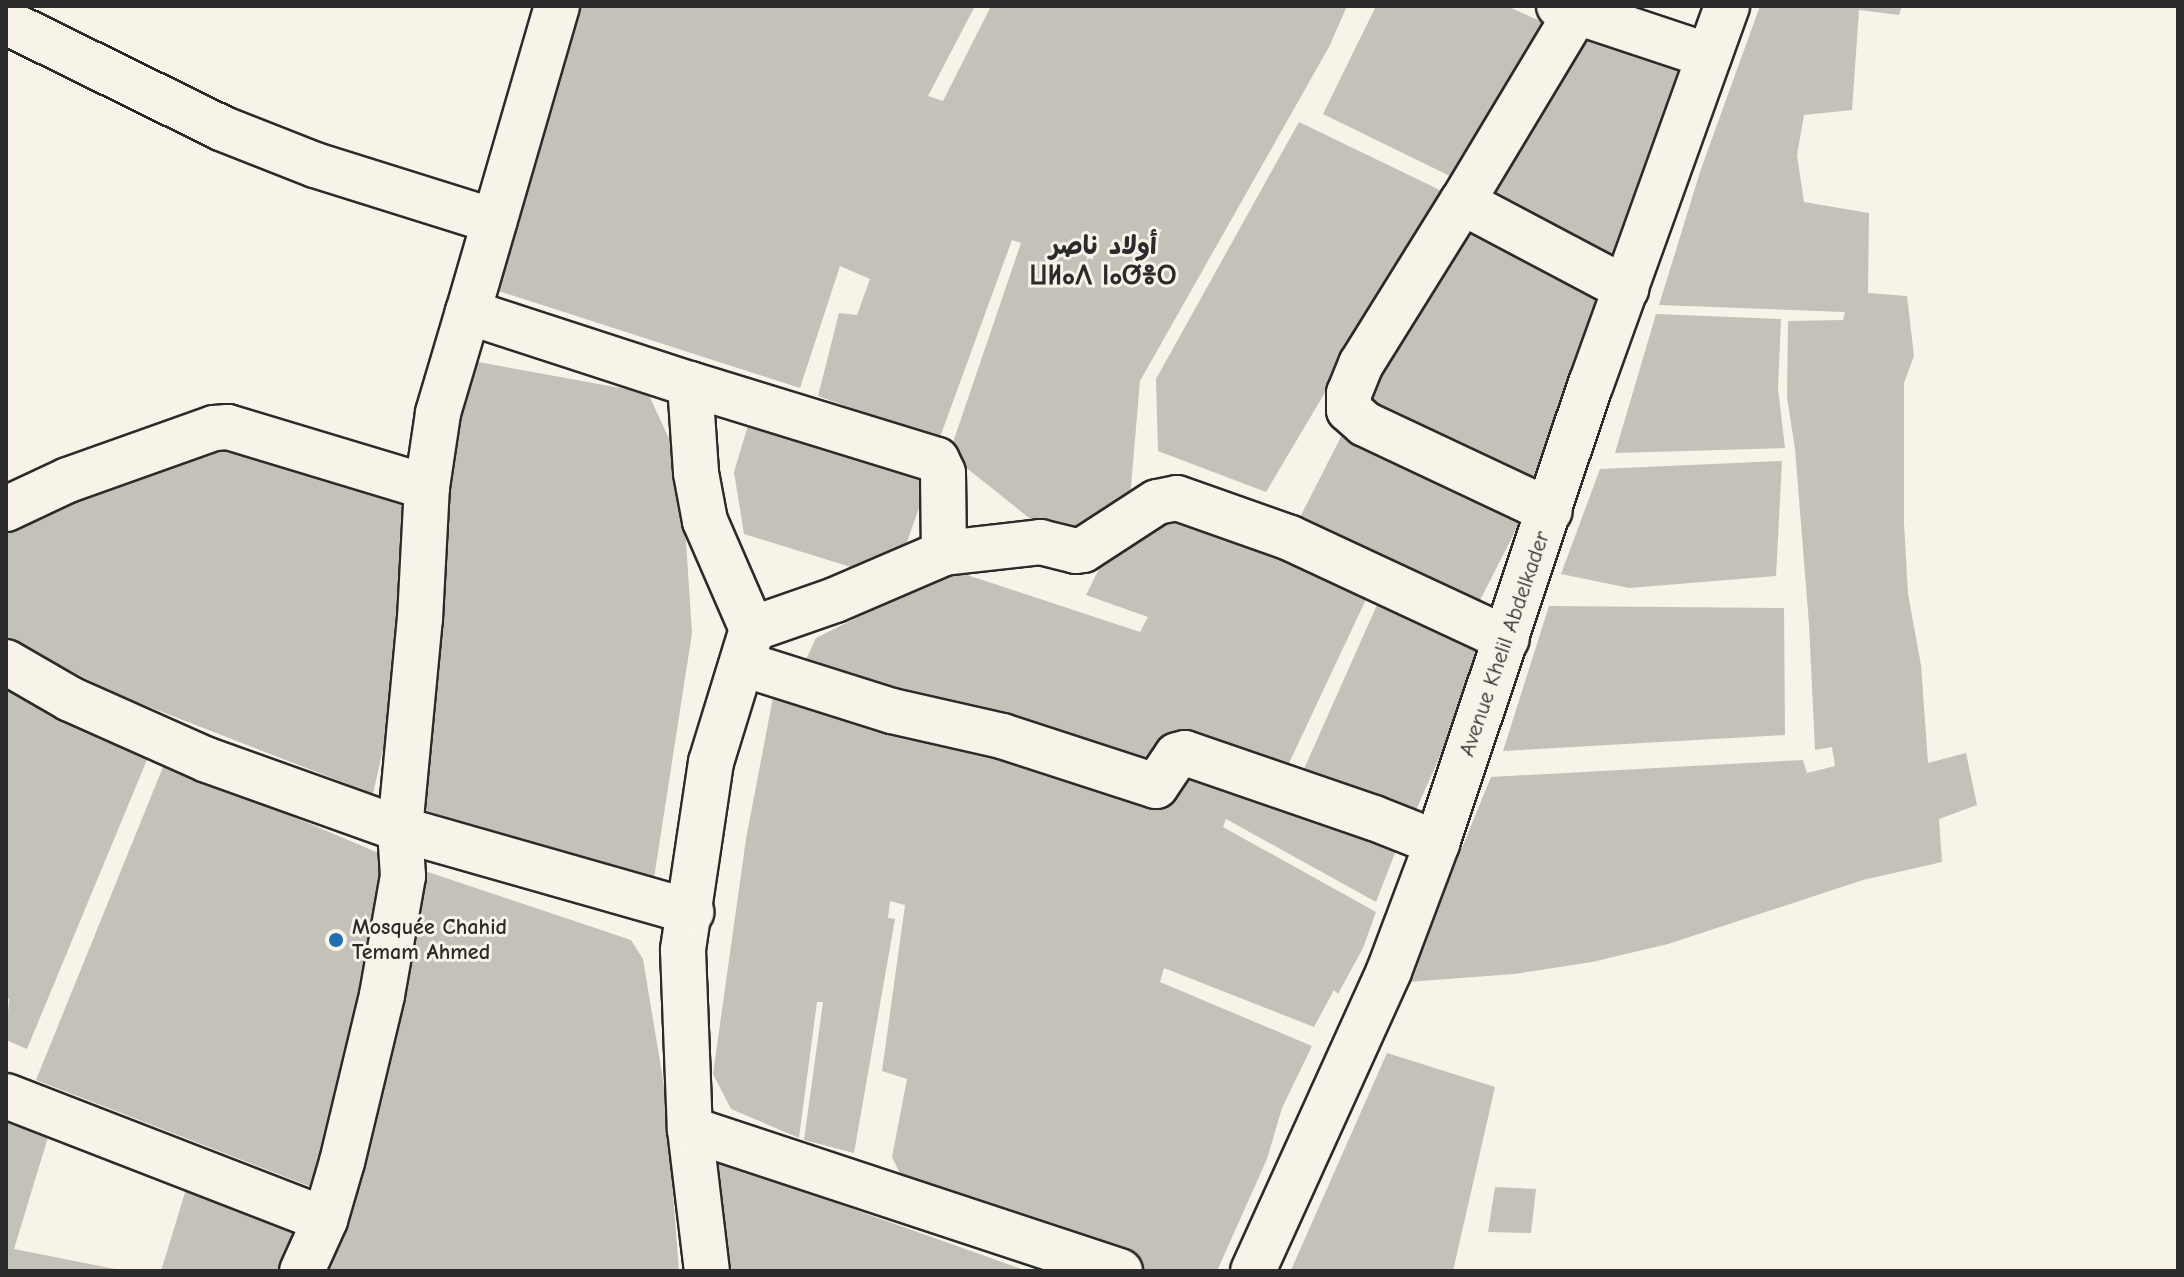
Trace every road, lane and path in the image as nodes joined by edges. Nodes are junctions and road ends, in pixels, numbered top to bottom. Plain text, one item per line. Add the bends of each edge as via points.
1 (557, 6) edge
2 (1727, 6) edge
3 (1572, 8) edge
4 (6, 22) edge
5 (1709, 56) junction
6 (1462, 202) junction
7 (494, 221) junction
8 (1626, 289) junction
9 (468, 312) junction
10 (690, 384) junction
11 (427, 487) junction
12 (6, 509) edge
13 (1550, 511) junction
14 (944, 553) junction
15 (1507, 639) junction
16 (748, 647) junction
17 (6, 662) edge
18 (400, 829) junction
19 (1437, 843) junction
20 (691, 912) junction
21 (6, 1096) edge
22 (690, 1129) junction
23 (325, 1220) junction
24 (302, 1271) edge
25 (707, 1271) edge
26 (1120, 1271) edge
27 (1253, 1271) edge

1 - 7 street
2 - 5 street, Avenue Khelil Abdelkader
3 - 5 street
3 - 6 street
4 - 7 street via 221,128 315,165
5 - 8 street, Avenue Khelil Abdelkader
6 - 8 street
6 - 13 street via 1361,364 1349,393 1349,410 1365,424
7 - 9 street
8 - 13 street, Avenue Khelil Abdelkader
9 - 10 street
9 - 11 street via 438,413
10 - 14 street via 937,460 943,473
10 - 16 street via 705,521
11 - 12 street via 228,427 68,480
11 - 18 street
13 - 15 street, Avenue Khelil Abdelkader
14 - 15 street via 1040,542 1083,550 1157,502 1186,498 1290,538
14 - 16 street via 835,600
15 - 19 street, Avenue Khelil Abdelkader
16 - 19 street via 892,711 1002,736 1156,786 1177,755 1185,753
16 - 20 street via 711,762
17 - 18 street via 70,699 207,760
18 - 20 street
18 - 23 street via 403,876 382,995
19 - 27 street, Avenue Khelil Abdelkader via 1389,971
20 - 22 street via 683,950
21 - 23 street
22 - 25 street
22 - 26 street
23 - 24 street

